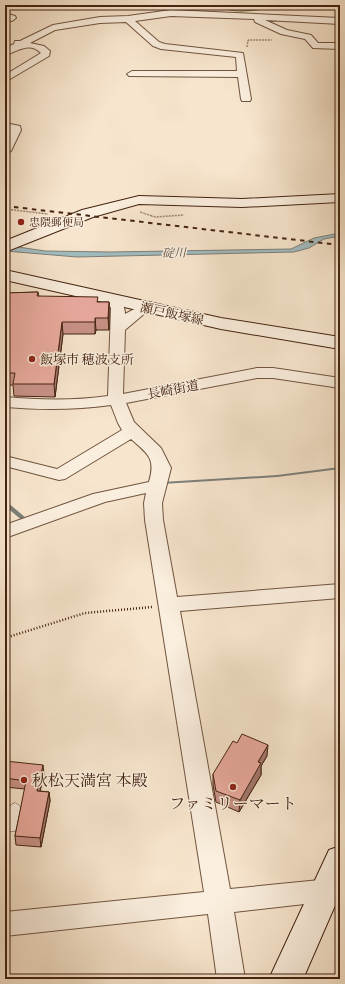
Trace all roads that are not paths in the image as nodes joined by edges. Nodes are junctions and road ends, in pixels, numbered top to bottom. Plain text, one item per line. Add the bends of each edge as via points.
1 (112, 11) dead end
2 (250, 17) junction
3 (128, 19) junction
4 (100, 20) junction
5 (340, 21) edge
6 (5, 40) edge
7 (22, 43) junction
8 (159, 46) junction
9 (316, 46) junction
10 (340, 46) edge
11 (5, 52) edge
12 (335, 57) dead end
13 (218, 63) dead end
14 (242, 63) junction
15 (132, 74) dead end
16 (162, 74) junction
17 (242, 74) junction
18 (5, 79) edge
19 (163, 86) dead end
20 (246, 99) dead end
21 (5, 126) edge
22 (5, 150) edge
23 (340, 198) edge
24 (5, 247) edge
25 (5, 275) edge
26 (113, 300) junction
27 (144, 308) junction
28 (118, 328) junction
29 (340, 343) edge
30 (340, 370) edge
31 (321, 380) junction
32 (340, 383) edge
33 (116, 401) junction
34 (5, 402) edge
35 (132, 431) junction
36 (5, 461) edge
37 (156, 487) junction
38 (5, 532) edge
39 (340, 591) edge
40 (169, 605) junction
41 (15, 808) dead end
42 (5, 827) edge
43 (340, 859) edge
44 (333, 889) edge
45 (219, 902) junction
46 (5, 924) edge
47 (230, 979) edge
48 (286, 979) edge

1 - 4 street
2 - 3 street via 171,13
2 - 5 street
2 - 9 street via 284,32 308,37
3 - 4 street
3 - 8 street
4 - 7 street via 48,30
6 - 7 street
7 - 11 street
7 - 18 street via 41,48 46,54
8 - 14 street via 236,54 241,56
8 - 16 street via 163,61
9 - 10 street
9 - 12 street
13 - 14 street
14 - 17 street
15 - 16 street
16 - 17 street
16 - 19 street
17 - 20 street
21 - 22 street via 16,128
23 - 24 street via 242,203 139,200 79,218
25 - 26 street, 瀬戸飯塚線
26 - 27 street, 瀬戸飯塚線
26 - 28 street via 118,308
27 - 28 street via 129,317
27 - 29 street, 瀬戸飯塚線 via 257,331
28 - 33 street
30 - 31 street
31 - 32 street, 長崎街道
31 - 33 street, 長崎街道 via 257,373
33 - 34 street, 長崎街道 via 60,406
33 - 35 street
35 - 36 street via 59,475
35 - 37 street via 155,452 160,461 162,468
37 - 38 street via 137,488
37 - 40 street via 153,503 154,520
39 - 40 street
40 - 45 street
41 - 42 lane via 11,827
43 - 44 street
44 - 45 street
44 - 48 street
45 - 46 street
45 - 47 street

